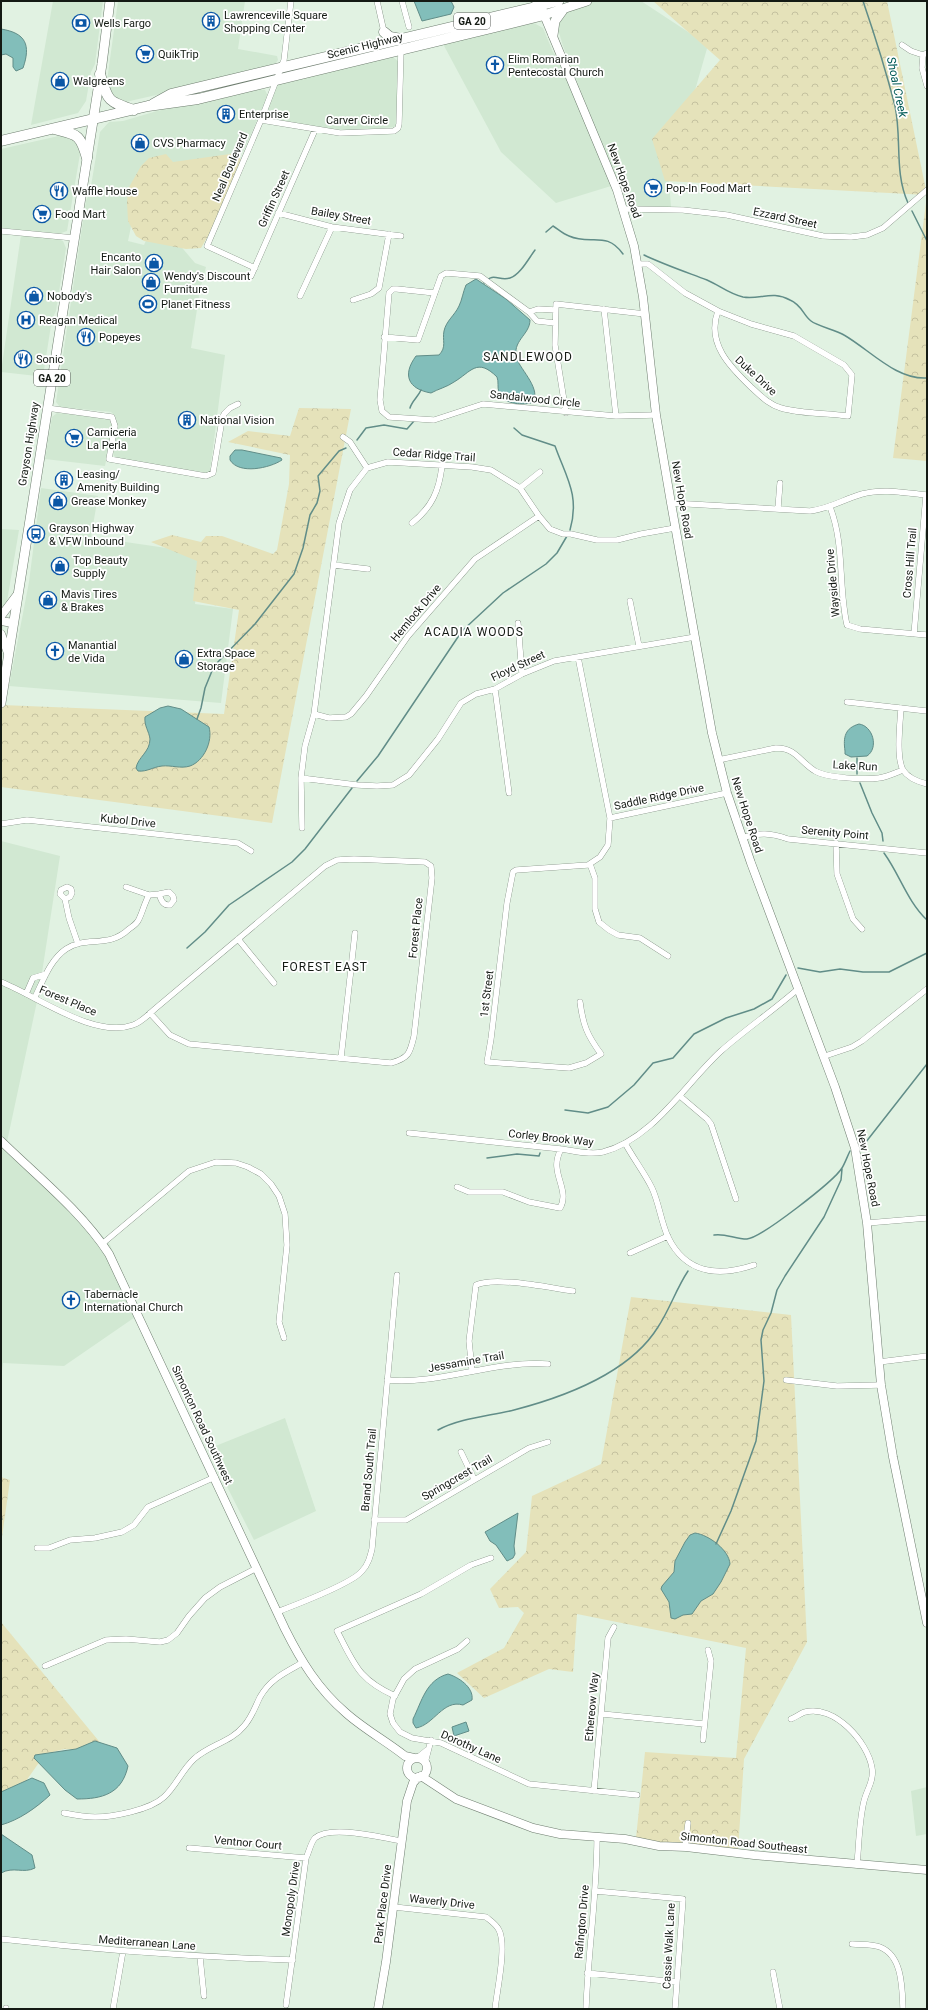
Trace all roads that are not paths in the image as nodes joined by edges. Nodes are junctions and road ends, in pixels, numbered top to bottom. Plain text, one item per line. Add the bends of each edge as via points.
1 (110, 1) edge
2 (291, 1) edge
3 (377, 1) edge
4 (402, 1) edge
5 (559, 1) edge
6 (587, 1) edge
7 (523, 5) edge
8 (540, 7) edge
9 (564, 9) junction
10 (409, 27) dead end
11 (384, 32) junction
12 (554, 35) junction
13 (402, 44) junction
14 (902, 45) dead end
15 (379, 46) junction
16 (925, 54) edge
17 (280, 70) junction
18 (100, 74) junction
19 (276, 80) junction
20 (927, 86) edge
21 (148, 106) junction
22 (134, 110) junction
23 (93, 119) junction
24 (261, 120) junction
25 (52, 128) junction
26 (315, 130) junction
27 (1, 141) edge
28 (87, 158) junction
29 (927, 190) edge
30 (624, 209) junction
31 (278, 213) junction
32 (332, 227) junction
33 (1, 231) edge
34 (389, 234) junction
35 (401, 236) dead end
36 (74, 238) junction
37 (638, 264) junction
38 (255, 268) junction
39 (251, 276) dead end
40 (435, 293) junction
41 (300, 296) dead end
42 (353, 300) dead end
43 (604, 309) junction
44 (555, 310) junction
45 (718, 311) junction
46 (529, 312) junction
47 (646, 314) junction
48 (555, 323) junction
49 (384, 337) junction
50 (238, 404) dead end
51 (47, 408) junction
52 (566, 413) junction
53 (656, 414) junction
54 (616, 416) junction
55 (342, 437) dead end
56 (442, 466) junction
57 (367, 468) junction
58 (540, 472) dead end
59 (780, 483) dead end
60 (520, 488) junction
61 (927, 495) edge
62 (671, 503) junction
63 (830, 507) junction
64 (778, 508) junction
65 (539, 516) junction
66 (412, 523) dead end
67 (675, 528) junction
68 (334, 565) junction
69 (368, 569) dead end
70 (17, 595) junction
71 (630, 601) dead end
72 (1, 616) edge
73 (1, 621) edge
74 (13, 623) junction
75 (518, 623) dead end
76 (1, 634) edge
77 (914, 634) junction
78 (927, 635) edge
79 (695, 637) junction
80 (639, 646) junction
81 (8, 653) junction
82 (578, 657) junction
83 (522, 674) junction
84 (495, 689) junction
85 (847, 702) dead end
86 (1, 703) edge
87 (901, 708) junction
88 (927, 711) edge
89 (314, 714) junction
90 (718, 760) junction
91 (903, 770) junction
92 (301, 778) junction
93 (927, 784) edge
94 (509, 793) dead end
95 (727, 793) junction
96 (610, 818) junction
97 (1, 824) edge
98 (302, 828) dead end
99 (742, 838) junction
100 (836, 843) junction
101 (251, 851) dead end
102 (927, 853) edge
103 (590, 864) junction
104 (126, 887) dead end
105 (159, 894) dead end
106 (149, 895) junction
107 (65, 899) dead end
108 (862, 929) dead end
109 (355, 933) dead end
110 (238, 940) junction
111 (78, 944) junction
112 (668, 956) dead end
113 (46, 974) junction
114 (1, 982) edge
115 (274, 983) dead end
116 (799, 988) junction
117 (927, 989) edge
118 (26, 994) junction
119 (35, 997) junction
120 (580, 1002) dead end
121 (150, 1013) junction
122 (824, 1056) junction
123 (341, 1058) junction
124 (681, 1097) junction
125 (409, 1133) dead end
126 (1, 1141) edge
127 (625, 1143) junction
128 (560, 1149) junction
129 (457, 1187) dead end
130 (736, 1199) dead end
131 (927, 1218) edge
132 (866, 1223) junction
133 (668, 1236) junction
134 (102, 1244) junction
135 (630, 1253) dead end
136 (754, 1265) dead end
137 (397, 1275) dead end
138 (573, 1291) dead end
139 (284, 1338) dead end
140 (927, 1356) edge
141 (879, 1362) junction
142 (548, 1364) dead end
143 (472, 1370) junction
144 (387, 1380) junction
145 (786, 1380) dead end
146 (881, 1385) junction
147 (548, 1442) dead end
148 (461, 1452) dead end
149 (214, 1477) junction
150 (474, 1479) junction
151 (374, 1520) junction
152 (37, 1548) dead end
153 (491, 1558) dead end
154 (257, 1568) junction
155 (924, 1595) edge
156 (277, 1612) junction
157 (927, 1623) edge
158 (614, 1627) dead end
159 (467, 1641) dead end
160 (708, 1650) dead end
161 (302, 1663) junction
162 (45, 1666) dead end
163 (395, 1696) junction
164 (602, 1714) junction
165 (791, 1719) dead end
166 (704, 1724) junction
167 (367, 1729) junction
168 (431, 1740) junction
169 (703, 1740) dead end
170 (428, 1750) junction
171 (415, 1758) junction
172 (407, 1766) junction
173 (423, 1772) junction
174 (410, 1774) junction
175 (594, 1791) junction
176 (637, 1795) dead end
177 (407, 1801) junction
178 (64, 1813) dead end
179 (688, 1823) dead end
180 (597, 1838) junction
181 (402, 1841) junction
182 (685, 1847) junction
183 (189, 1848) dead end
184 (306, 1858) junction
185 (856, 1865) junction
186 (927, 1870) edge
187 (595, 1891) junction
188 (394, 1907) junction
189 (1, 1939) edge
190 (852, 1944) dead end
191 (123, 1951) junction
192 (200, 1957) junction
193 (293, 1960) junction
194 (773, 1972) dead end
195 (587, 1973) junction
196 (676, 1982) junction
197 (204, 1996) dead end
198 (286, 2005) dead end
199 (113, 2009) edge
200 (378, 2009) edge
201 (495, 2009) edge
202 (586, 2009) edge
203 (675, 2009) edge
204 (780, 2009) edge
205 (903, 2009) edge

1 - 18 main road, Grayson Highway
2 - 17 street, Neal Boulevard via 286,48
3 - 11 street
4 - 10 street
5 - 8 main road, Scenic Highway
6 - 9 main road, Scenic Highway
7 - 8 highway, Scenic Highway
7 - 13 highway, Scenic Highway / GA 20
8 - 9 main road, Scenic Highway
8 - 12 street, New Hope Road
8 - 13 highway, Scenic Highway / GA 20
9 - 12 main road via 555,21
11 - 13 highway
11 - 15 highway
12 - 30 street, New Hope Road
13 - 15 highway, Scenic Highway / GA 20
13 - 19 highway, Scenic Highway / GA 20
13 - 26 street, Carver Circle via 398,128 394,131
14 - 16 street via 911,51
15 - 17 highway, Scenic Highway / GA 20
16 - 20 street via 922,68
17 - 19 street, Neal Boulevard
17 - 21 highway, Scenic Highway / GA 20 via 171,94
18 - 22 highway via 109,100
18 - 23 main road, Grayson Highway
19 - 21 highway, Scenic Highway / GA 20 via 190,100
19 - 24 street, Neal Boulevard
21 - 22 highway, Scenic Highway / GA 20
22 - 23 highway, Scenic Highway / GA 20
23 - 25 highway, Scenic Highway
23 - 28 main road, Grayson Highway / GA 20
24 - 26 street, Carver Circle
24 - 38 street, Neal Boulevard via 207,246
25 - 27 highway, Scenic Highway
25 - 28 highway via 78,137 83,142
26 - 31 street, Griffin Street
28 - 36 main road, Grayson Highway / GA 20
29 - 30 street, Ezzard Street via 883,228 867,235 852,237 823,236 727,216 683,210
30 - 37 street, New Hope Road
31 - 32 street, Bailey Street
31 - 38 street, Griffin Street
32 - 34 street, Bailey Street
32 - 41 street
33 - 36 street
34 - 35 street, Bailey Street
34 - 42 street via 379,288 371,294
36 - 51 main road, Grayson Highway / GA 20
37 - 45 street via 648,264 685,293
37 - 47 street, New Hope Road
38 - 39 street, Griffin Street
40 - 46 street via 441,276 446,273 480,276
40 - 49 street via 418,340
40 - 49 street, Sandalwood Circle via 397,289 390,291
43 - 44 street via 556,304
43 - 47 street
43 - 54 street
44 - 46 street via 538,308
44 - 48 street
45 - 45 street, Duke Drive via 715,326 721,354 734,371 767,401 781,408 848,416 852,375 844,365 794,336 751,324
46 - 48 street via 538,321
47 - 53 street, New Hope Road
48 - 52 street via 557,356
49 - 52 street, Sandalwood Circle via 380,400 382,411 389,417 434,420 483,404
50 - 51 street via 224,414 213,473 206,476 109,459 115,426 112,417
51 - 70 main road, Grayson Highway / GA 20
52 - 54 street, Sandalwood Circle
53 - 54 street, Sandalwood Circle
53 - 62 street, New Hope Road
55 - 57 street via 350,442
56 - 57 street, Cedar Ridge Trail via 388,462
56 - 60 street, Cedar Ridge Trail via 491,470
56 - 66 street via 436,496
57 - 68 street via 350,490 339,523
58 - 60 street
59 - 64 street
60 - 65 street, Cedar Ridge Trail
61 - 63 street via 873,491
61 - 77 street, Cross Hill Trail
62 - 64 street
62 - 67 street, New Hope Road
63 - 64 street via 810,511
63 - 77 street, Wayside Drive via 838,533 847,625 860,629
65 - 67 street, Cedar Ridge Trail via 550,529 562,534 597,540 617,540
65 - 89 street, Hemlock Drive via 475,559 408,636 351,714 346,717 329,718
67 - 79 street, New Hope Road
68 - 69 street
68 - 89 street
70 - 72 street
70 - 74 main road, Grayson Highway / GA 20
71 - 80 street
73 - 74 street
74 - 81 main road, Grayson Highway / GA 20
75 - 83 street
76 - 81 street
77 - 78 street, Wayside Drive
79 - 80 street, Floyd Street
79 - 90 street, New Hope Road
80 - 82 street, Floyd Street
81 - 86 main road, Grayson Highway / GA 20
82 - 83 street, Floyd Street via 554,661
82 - 96 street
83 - 84 street, Floyd Street
84 - 92 street, Floyd Street via 476,694 461,703 438,739 411,772 393,785 378,786
84 - 94 street
85 - 87 street
87 - 88 street
87 - 91 street via 900,758
89 - 92 street via 305,746
90 - 91 street, Lake Run via 785,748 793,751 816,772 828,775 872,779
90 - 95 street, New Hope Road
91 - 93 street
92 - 98 street
95 - 96 street, Saddle Ridge Drive
95 - 99 street, New Hope Road
96 - 103 street, Saddle Ridge Drive via 608,846 600,857
97 - 101 street, Kubol Drive via 27,820 238,843
99 - 100 street, Serenity Point via 757,833 768,833 788,839
99 - 116 street, New Hope Road
100 - 102 street, Serenity Point
100 - 108 street via 837,874 853,919
103 - 112 street via 595,878 595,909 599,922 618,935 640,938
103 - 120 street, 1st Street via 513,872 487,1062 569,1068 586,1063 601,1054 583,1023
104 - 106 street
105 - 106 street
106 - 111 street via 142,906 138,921 125,933 112,941
107 - 111 street
109 - 123 street
110 - 115 street
110 - 121 street, Forest Place
110 - 123 street, Forest Place via 325,866 337,860 354,858 425,862 431,866 414,1036 410,1051 402,1060 391,1063
111 - 113 street via 60,954
113 - 118 street via 33,978
113 - 119 street
114 - 118 street, Forest Place
116 - 122 street, New Hope Road
116 - 124 street, Corley Brook Way via 721,1051
117 - 122 street via 862,1041
118 - 119 street, Forest Place
119 - 121 street, Forest Place via 72,1016 117,1028 134,1024
121 - 123 street, Forest Place via 170,1035 189,1044
122 - 132 street, New Hope Road via 850,1131 861,1180
124 - 127 street, Corley Brook Way
124 - 130 street via 711,1124
125 - 128 street, Corley Brook Way
126 - 134 street, Simonton Road Southwest via 77,1214
127 - 128 street, Corley Brook Way via 602,1152
127 - 133 street via 652,1188
128 - 129 street via 556,1166 563,1191 560,1208 529,1202 503,1192 469,1192
131 - 132 street
132 - 141 street, New Hope Road
133 - 135 street
133 - 136 street via 686,1262 702,1269 738,1270
134 - 139 street via 189,1170 216,1162 236,1163 248,1167 261,1174 271,1184 280,1196 285,1214 287,1245 279,1322
134 - 149 street, Simonton Road Southwest via 120,1275
137 - 144 street, Brand South Trail
138 - 143 street via 497,1282 481,1282 476,1285 469,1341
140 - 141 street
141 - 146 street, New Hope Road
142 - 143 street, Jessamine Trail via 518,1363
143 - 144 street, Jessamine Trail via 426,1379
144 - 151 street, Brand South Trail
145 - 146 street via 837,1386
146 - 155 street, New Hope Road via 893,1457
147 - 150 street, Springcrest Trail via 529,1448
148 - 150 street
149 - 152 street via 148,1507 134,1525 122,1532 70,1540 48,1548
149 - 154 street, Simonton Road Southwest
150 - 151 street, Springcrest Trail via 406,1520
151 - 156 street, Brand South Trail via 372,1549 368,1563 361,1573
153 - 163 street via 471,1565 421,1594 337,1631 359,1671 374,1686
154 - 156 street, Simonton Road Southwest
154 - 162 street via 220,1587 205,1598 177,1634 168,1640 106,1640
155 - 157 street, New Hope Road
156 - 161 street, Simonton Road Southwest
158 - 164 street, Ethereow Way via 608,1638
159 - 163 street, Dorothy Lane via 410,1672
160 - 166 street via 711,1661
161 - 167 street, Simonton Road Southwest via 315,1682 336,1704
161 - 178 street via 274,1679 262,1693 244,1727 194,1759 161,1800 114,1816 94,1817
163 - 168 street, Dorothy Lane via 390,1714 396,1728 406,1736
164 - 166 street
164 - 175 street, Ethereow Way
165 - 185 street via 806,1712 822,1713 840,1719 855,1734 865,1751 872,1768 871,1785 864,1800
166 - 169 street
167 - 171 street, Simonton Road Southwest via 405,1756
167 - 172 street, Simonton Road Southwest via 402,1758
168 - 170 street, Park Place Drive
168 - 175 street, Dorothy Lane via 530,1784
170 - 171 street
170 - 173 street, Park Place Drive
171 - 172 street
171 - 173 street, Simonton Road Southwest
172 - 174 street
173 - 174 street
173 - 177 street, Park Place Drive via 412,1786
173 - 180 street, Simonton Road Southeast via 461,1800 533,1828
174 - 177 street, Park Place Drive
175 - 176 street, Dorothy Lane
177 - 181 street, Park Place Drive
179 - 182 street
180 - 182 street, Simonton Road Southeast
180 - 187 street, Rafington Drive
181 - 184 street, Monopoly Drive via 326,1832 314,1838
181 - 188 street, Park Place Drive
182 - 185 street, Simonton Road Southeast
183 - 184 street, Ventnor Court
184 - 193 street, Monopoly Drive
185 - 186 street, Simonton Road Southeast
187 - 195 street, Rafington Drive
187 - 196 street, Cassie Walk Lane via 683,1899
188 - 200 street, Park Place Drive
188 - 201 street, Waverly Drive via 486,1917 495,1923 503,1943
189 - 191 street, Mediterranean Lane
190 - 205 street via 879,1947 889,1952 899,1970
191 - 192 street, Mediterranean Lane
191 - 199 street
192 - 193 street, Mediterranean Lane
192 - 197 street
193 - 198 street, Monopoly Drive
194 - 204 street
195 - 196 street
195 - 202 street, Rafington Drive
196 - 203 street, Cassie Walk Lane

